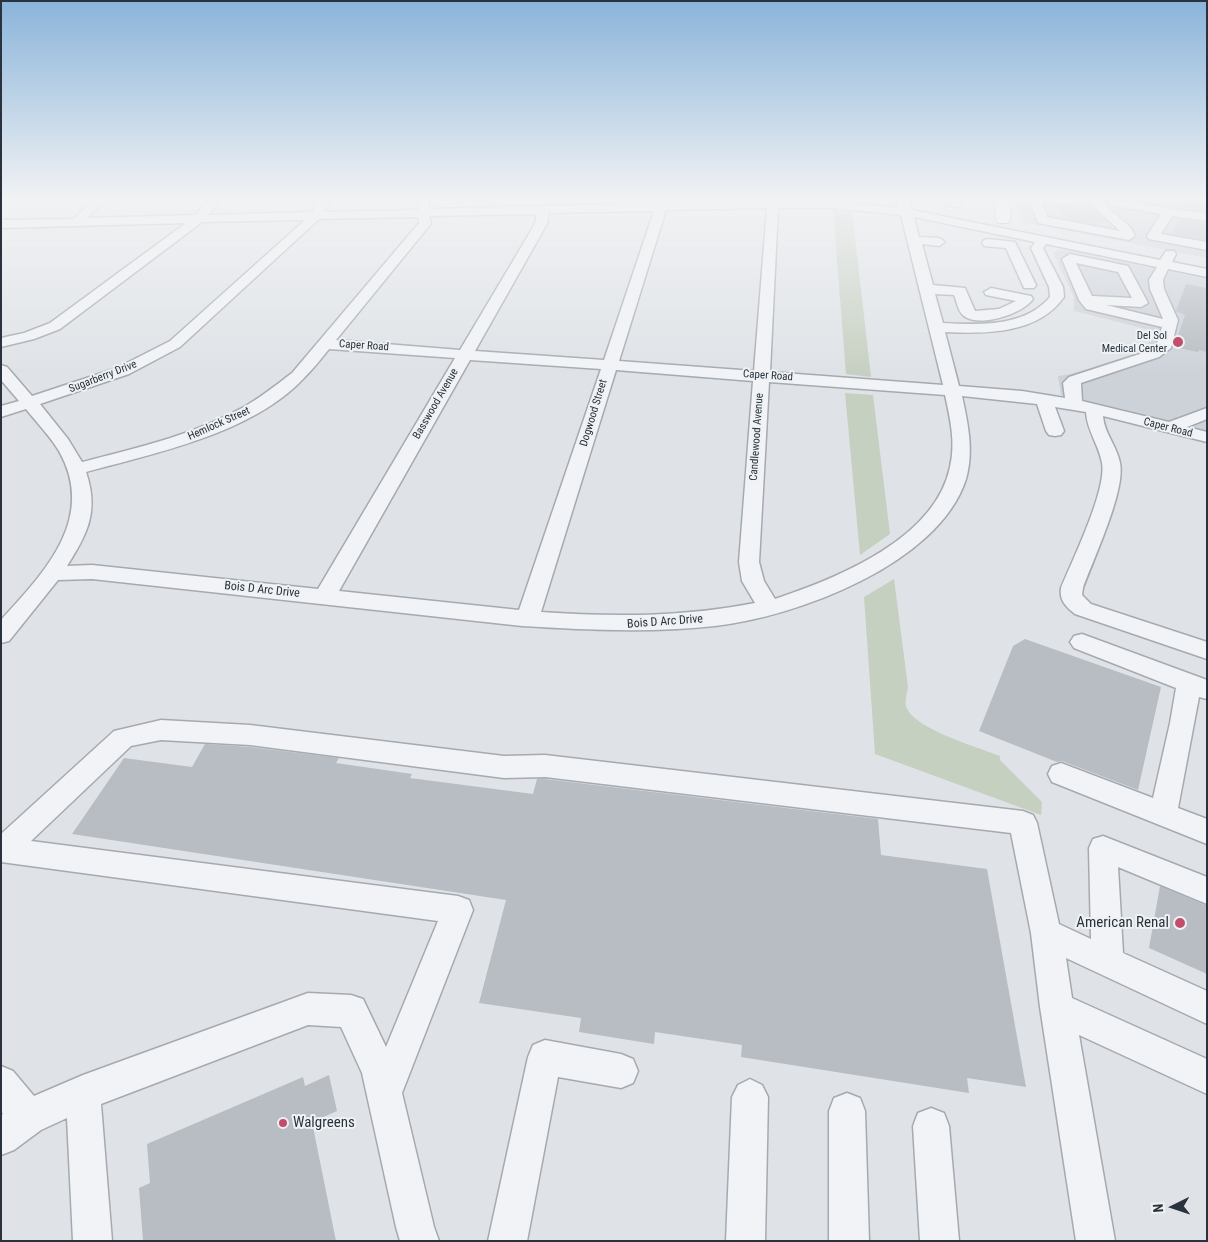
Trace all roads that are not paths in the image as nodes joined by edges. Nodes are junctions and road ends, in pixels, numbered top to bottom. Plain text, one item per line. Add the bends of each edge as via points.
1 (147, 258) edge
2 (270, 258) edge
3 (396, 258) edge
4 (521, 258) edge
5 (645, 258) edge
6 (769, 258) edge
7 (919, 258) edge
8 (1017, 258) edge
9 (1042, 258) edge
10 (1158, 258) edge
11 (1167, 259) junction
12 (1207, 262) edge
13 (1207, 273) edge
14 (1156, 280) junction
15 (1131, 284) junction
16 (1029, 285) junction
17 (1056, 287) junction
18 (1081, 287) junction
19 (927, 289) junction
20 (1025, 301) junction
21 (1050, 308) junction
22 (1170, 325) junction
23 (937, 327) junction
24 (1, 343) edge
25 (324, 344) junction
26 (465, 353) junction
27 (610, 364) junction
28 (1, 370) edge
29 (762, 376) junction
30 (952, 390) junction
31 (1044, 400) junction
32 (28, 403) junction
33 (1084, 407) junction
34 (1, 412) edge
35 (1203, 417) edge
36 (1169, 428) junction
37 (1055, 431) dead end
38 (1207, 437) edge
39 (75, 470) junction
40 (53, 573) junction
41 (325, 596) junction
42 (770, 607) junction
43 (528, 618) junction
44 (1, 635) edge
45 (1082, 642) dead end
46 (1207, 651) edge
47 (1198, 687) edge
48 (1061, 774) dead end
49 (1163, 814) junction
50 (1207, 832) edge
51 (2, 850) edge
52 (1207, 891) edge
53 (1046, 933) junction
54 (1108, 962) junction
55 (1056, 1007) junction
56 (1207, 1008) edge
57 (621, 1071) dead end
58 (1207, 1077) edge
59 (1, 1083) edge
60 (83, 1093) junction
61 (384, 1093) junction
62 (750, 1097) dead end
63 (846, 1111) dead end
64 (28, 1117) junction
65 (931, 1126) dead end
66 (1, 1137) edge
67 (92, 1241) edge
68 (420, 1241) edge
69 (507, 1241) edge
70 (745, 1241) edge
71 (849, 1241) edge
72 (940, 1241) edge
73 (1096, 1241) edge

1 - 24 street via 65,319 41,332
2 - 32 street, Sugarberry Drive via 175,344 123,371
3 - 25 street, Hemlock Street
4 - 26 street, Basswood Avenue
5 - 27 street, Dogwood Street
6 - 29 street, Candlewood Avenue
7 - 19 street, Bois D Arc Drive
8 - 16 street
9 - 17 street
10 - 11 street
11 - 12 street
11 - 13 street
11 - 14 street
14 - 15 street
14 - 22 street via 1157,289 1170,314
15 - 18 street via 1141,303
15 - 18 street via 1119,267 1070,258
16 - 17 street
16 - 20 street via 990,287
17 - 21 street via 1058,298
18 - 22 street via 1091,306
19 - 20 street via 960,291 967,312 971,314 1002,313
19 - 23 street, Bois D Arc Drive
20 - 21 street
21 - 23 street via 1030,319 1013,323 978,328
22 - 33 street via 1159,352 1075,380 1071,384
23 - 30 street, Bois D Arc Drive
25 - 26 street, Caper Road
25 - 39 street, Hemlock Street via 298,376 240,417 187,439
26 - 27 street, Caper Road
26 - 41 street, Basswood Avenue
27 - 29 street, Caper Road
27 - 43 street, Dogwood Street
28 - 32 street
29 - 30 street, Caper Road
29 - 42 street, Candlewood Avenue via 749,571 758,594
30 - 31 street, Caper Road
30 - 42 street, Bois D Arc Drive via 960,423 960,466 954,488 930,523 886,558 846,582
31 - 33 street, Caper Road
31 - 37 street
32 - 34 street, Sugarberry Drive
32 - 39 street via 64,445
33 - 36 street, Caper Road
33 - 46 street via 1111,462 1112,474 1103,509 1072,588 1070,595 1073,601 1083,609
35 - 36 street
36 - 38 street, Caper Road
39 - 40 street via 83,501 81,520
40 - 41 street, Bois D Arc Drive via 92,572
40 - 44 street
41 - 43 street, Bois D Arc Drive
42 - 43 street, Bois D Arc Drive via 687,622 646,625
45 - 47 street
47 - 49 street via 1183,723
48 - 49 street
49 - 50 street
51 - 53 street via 124,738 160,730 250,735 504,767 545,766 1023,823
51 - 61 street via 458,910
52 - 54 street via 1103,848
53 - 54 street
53 - 55 street
54 - 56 street
55 - 58 street
55 - 73 street
57 - 69 street via 545,1057
59 - 64 street
60 - 61 street via 308,1009 352,1012 379,1072
60 - 64 street
60 - 67 street
61 - 68 street
62 - 70 street
63 - 71 street
64 - 66 street
65 - 72 street

